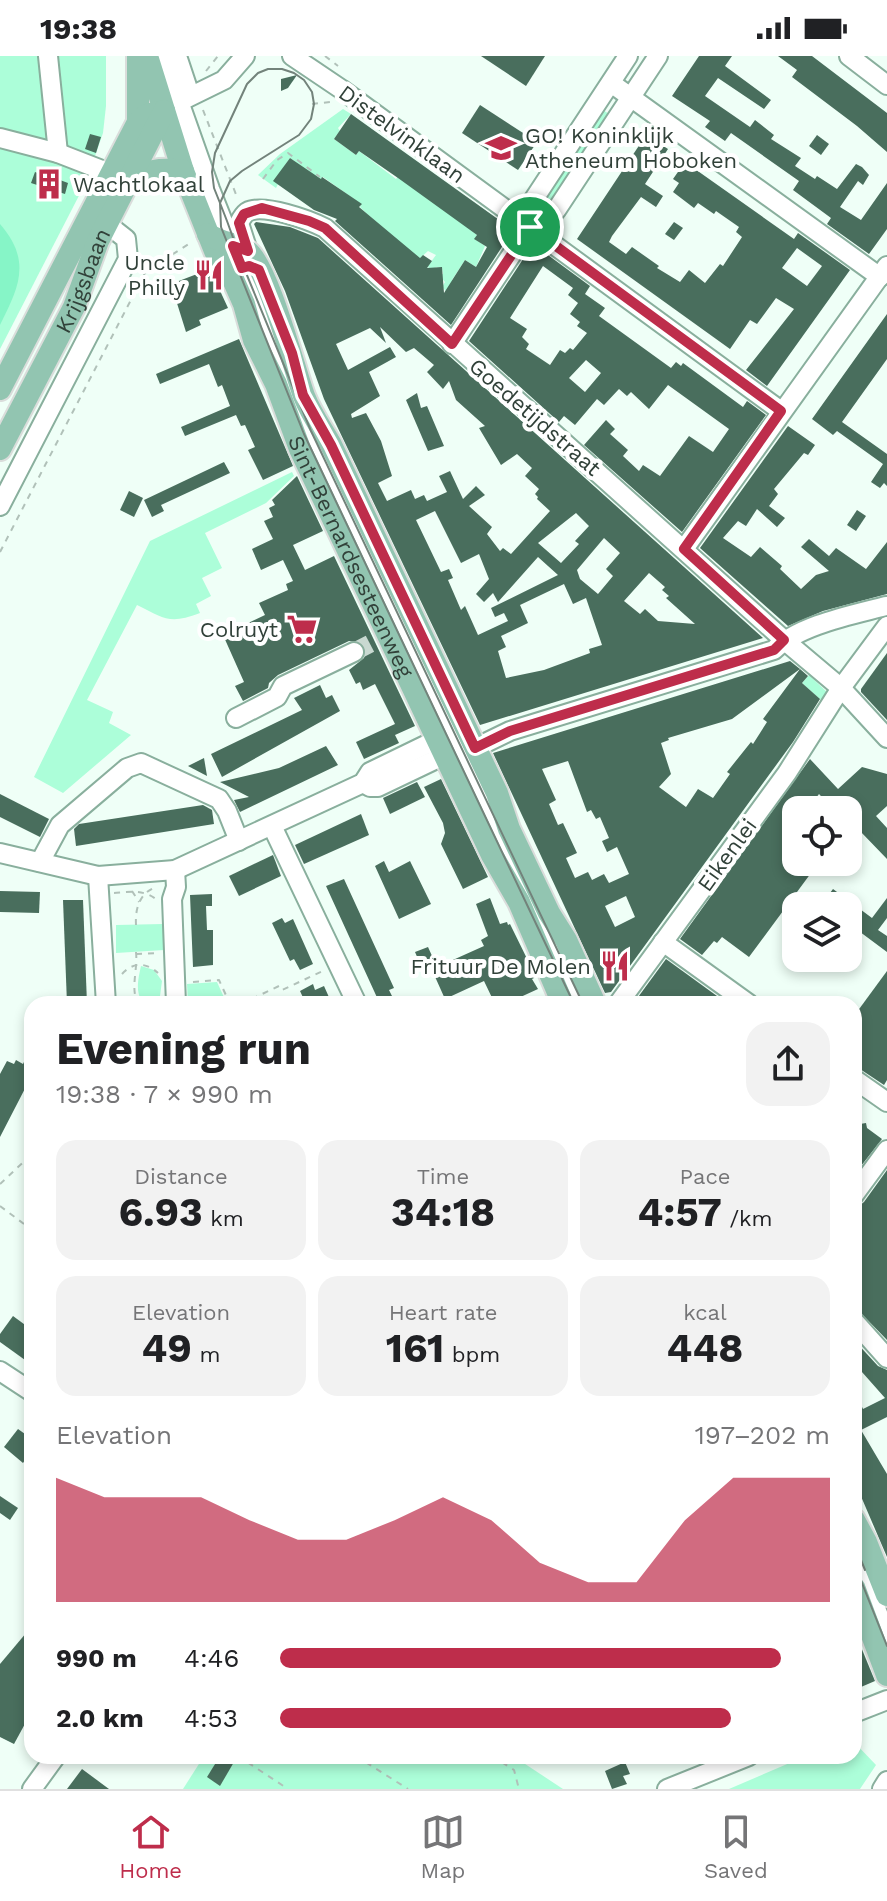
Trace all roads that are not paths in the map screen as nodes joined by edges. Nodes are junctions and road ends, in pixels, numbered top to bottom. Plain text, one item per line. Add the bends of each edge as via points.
1 (48, 56) edge
2 (138, 56) edge
3 (147, 56) edge
4 (163, 56) edge
5 (177, 56) edge
6 (245, 56) edge
7 (292, 56) edge
8 (628, 56) edge
9 (658, 56) edge
10 (849, 56) edge
11 (611, 83) junction
12 (887, 85) edge
13 (187, 94) junction
14 (630, 98) junction
15 (138, 122) junction
16 (0, 138) edge
17 (58, 153) junction
18 (183, 171) junction
19 (120, 179) junction
20 (107, 224) junction
21 (530, 227) junction
22 (80, 234) junction
23 (208, 234) junction
24 (243, 262) junction
25 (883, 272) edge
26 (452, 344) junction
27 (0, 389) edge
28 (781, 411) junction
29 (0, 449) edge
30 (0, 506) edge
31 (684, 549) junction
32 (886, 606) edge
33 (887, 626) edge
34 (784, 640) junction
35 (354, 652) tunnel mouth
36 (841, 688) junction
37 (236, 718) dead end
38 (887, 738) edge
39 (442, 747) junction
40 (475, 748) junction
41 (272, 826) junction
42 (239, 841) junction
43 (0, 853) edge
44 (40, 862) junction
45 (175, 880) junction
46 (98, 881) junction
47 (663, 942) junction
48 (105, 996) edge
49 (173, 996) edge
50 (353, 996) edge
51 (560, 996) edge
52 (574, 996) edge
53 (591, 996) edge
54 (624, 996) edge
55 (738, 996) edge
56 (862, 1085) edge
57 (887, 1102) edge
58 (887, 1150) edge
59 (862, 1184) edge
60 (862, 1330) edge
61 (887, 1358) edge
62 (0, 1371) edge
63 (24, 1387) edge
64 (862, 1538) edge
65 (862, 1573) edge
66 (887, 1595) edge
67 (862, 1608) edge
68 (887, 1636) edge
69 (887, 1675) edge
70 (887, 1700) edge
71 (862, 1710) edge
72 (50, 1764) edge
73 (729, 1764) edge
74 (887, 1781) edge
75 (32, 1789) edge
76 (667, 1789) edge
77 (882, 1789) edge

1 - 17 street
2 - 15 main road
3 - 13 main road, Sint-Bernardsesteenweg
4 - 13 street
5 - 13 street, Sint-Bernardsesteenweg
6 - 13 street via 224,80
7 - 21 street, Distelvinklaan
8 - 11 street
9 - 14 street
10 - 12 street
11 - 14 street
11 - 21 street via 532,202 526,213
13 - 15 main road
13 - 18 main road, Sint-Bernardsesteenweg
13 - 19 main road, Krijgsbaan
13 - 24 street
14 - 21 street via 557,209 544,225
14 - 25 street
15 - 19 main road, Krijgsbaan
16 - 17 street
17 - 19 street
18 - 19 main road via 157,169
18 - 23 main road, Sint-Bernardsesteenweg
19 - 20 main road, Krijgsbaan
19 - 22 main road, Krijgsbaan
20 - 22 street
20 - 29 main road, Krijgsbaan via 74,307
20 - 30 street via 126,239 128,259
21 - 26 street
21 - 28 street, Distelvinklaan
22 - 27 main road, Krijgsbaan
23 - 24 main road
23 - 24 main road, Sint-Bernardsesteenweg via 215,251
24 - 26 street, Goedetijdstraat via 239,223 244,214 262,208 309,221 325,228
24 - 39 main road, Sint-Bernardsesteenweg via 244,304 254,340 381,637
24 - 40 main road, Sint-Bernardsesteenweg via 292,353 303,395
24 - 52 street via 307,432
25 - 28 street
26 - 31 street, Goedetijdstraat
28 - 31 street
31 - 34 street, Goedetijdstraat
32 - 34 street
33 - 36 street, Eikenlei
34 - 36 street, Goedetijdstraat
34 - 40 street via 774,650 510,731
35 - 37 street via 283,686 277,697
36 - 38 street, Goedetijdstraat
36 - 47 street, Eikenlei via 787,773
39 - 41 street via 370,772 363,783
39 - 51 main road, Sint-Bernardsesteenweg
40 - 53 main road, Sint-Bernardsesteenweg via 537,890
41 - 42 street
41 - 50 street
42 - 44 street via 219,799 141,763 127,768 69,816
42 - 45 street
43 - 44 street
44 - 46 street
45 - 46 street
45 - 49 street via 168,982
46 - 48 street
47 - 54 street, Eikenlei
47 - 55 street
56 - 57 street
58 - 59 street
60 - 61 street
62 - 63 street
64 - 66 main road
65 - 68 street
67 - 69 main road
70 - 71 street
72 - 75 street
73 - 76 street
74 - 77 street

